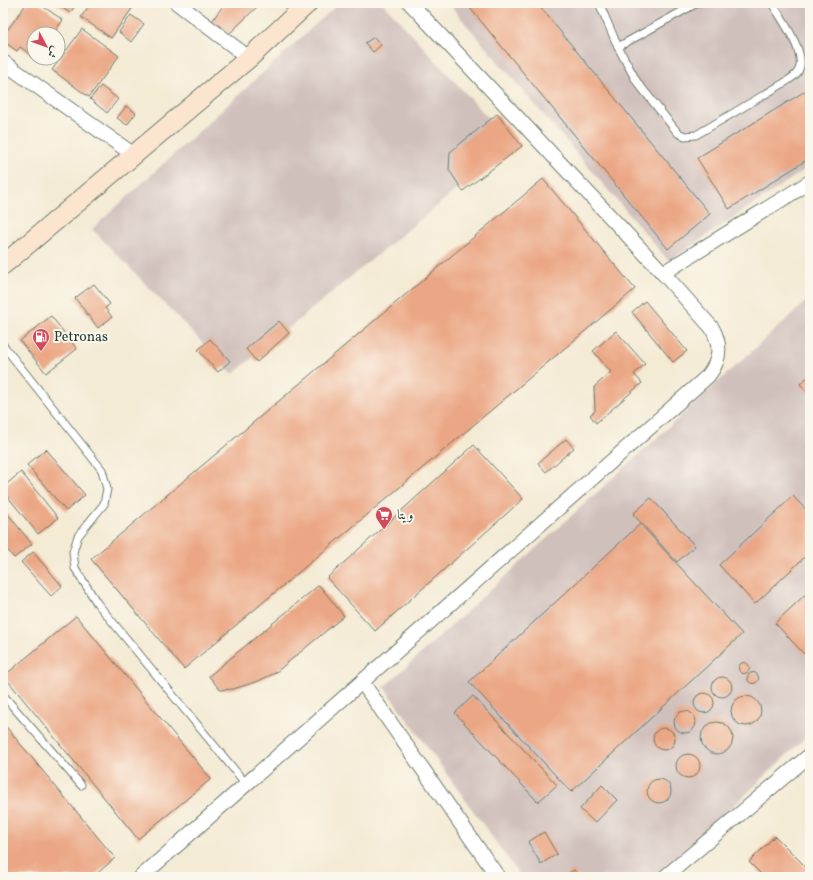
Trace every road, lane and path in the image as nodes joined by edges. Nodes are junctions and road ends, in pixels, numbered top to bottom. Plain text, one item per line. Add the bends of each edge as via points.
1 (177, 3) edge
2 (308, 3) edge
3 (410, 3) edge
4 (599, 3) edge
5 (697, 3) edge
6 (772, 3) edge
7 (618, 47) junction
8 (249, 58) junction
9 (3, 62) edge
10 (134, 155) junction
11 (810, 182) edge
12 (3, 266) edge
13 (663, 273) junction
14 (3, 345) edge
15 (362, 682) junction
16 (3, 695) edge
17 (810, 755) edge
18 (246, 784) junction
19 (81, 785) dead end
20 (141, 877) edge
21 (498, 877) edge
22 (666, 877) edge

1 - 8 street
2 - 8 street
3 - 13 street
4 - 7 lane
5 - 7 lane
6 - 7 lane via 796,44 801,60 797,73 696,135 686,136 678,133 637,82
8 - 10 street
9 - 10 street
10 - 12 street
11 - 13 street
13 - 15 street via 717,336 719,353 713,370
14 - 18 lane via 102,470 107,489 104,504 78,536 73,552 75,568 97,603
15 - 18 street
15 - 21 street
16 - 19 lane
17 - 22 street
18 - 20 street

